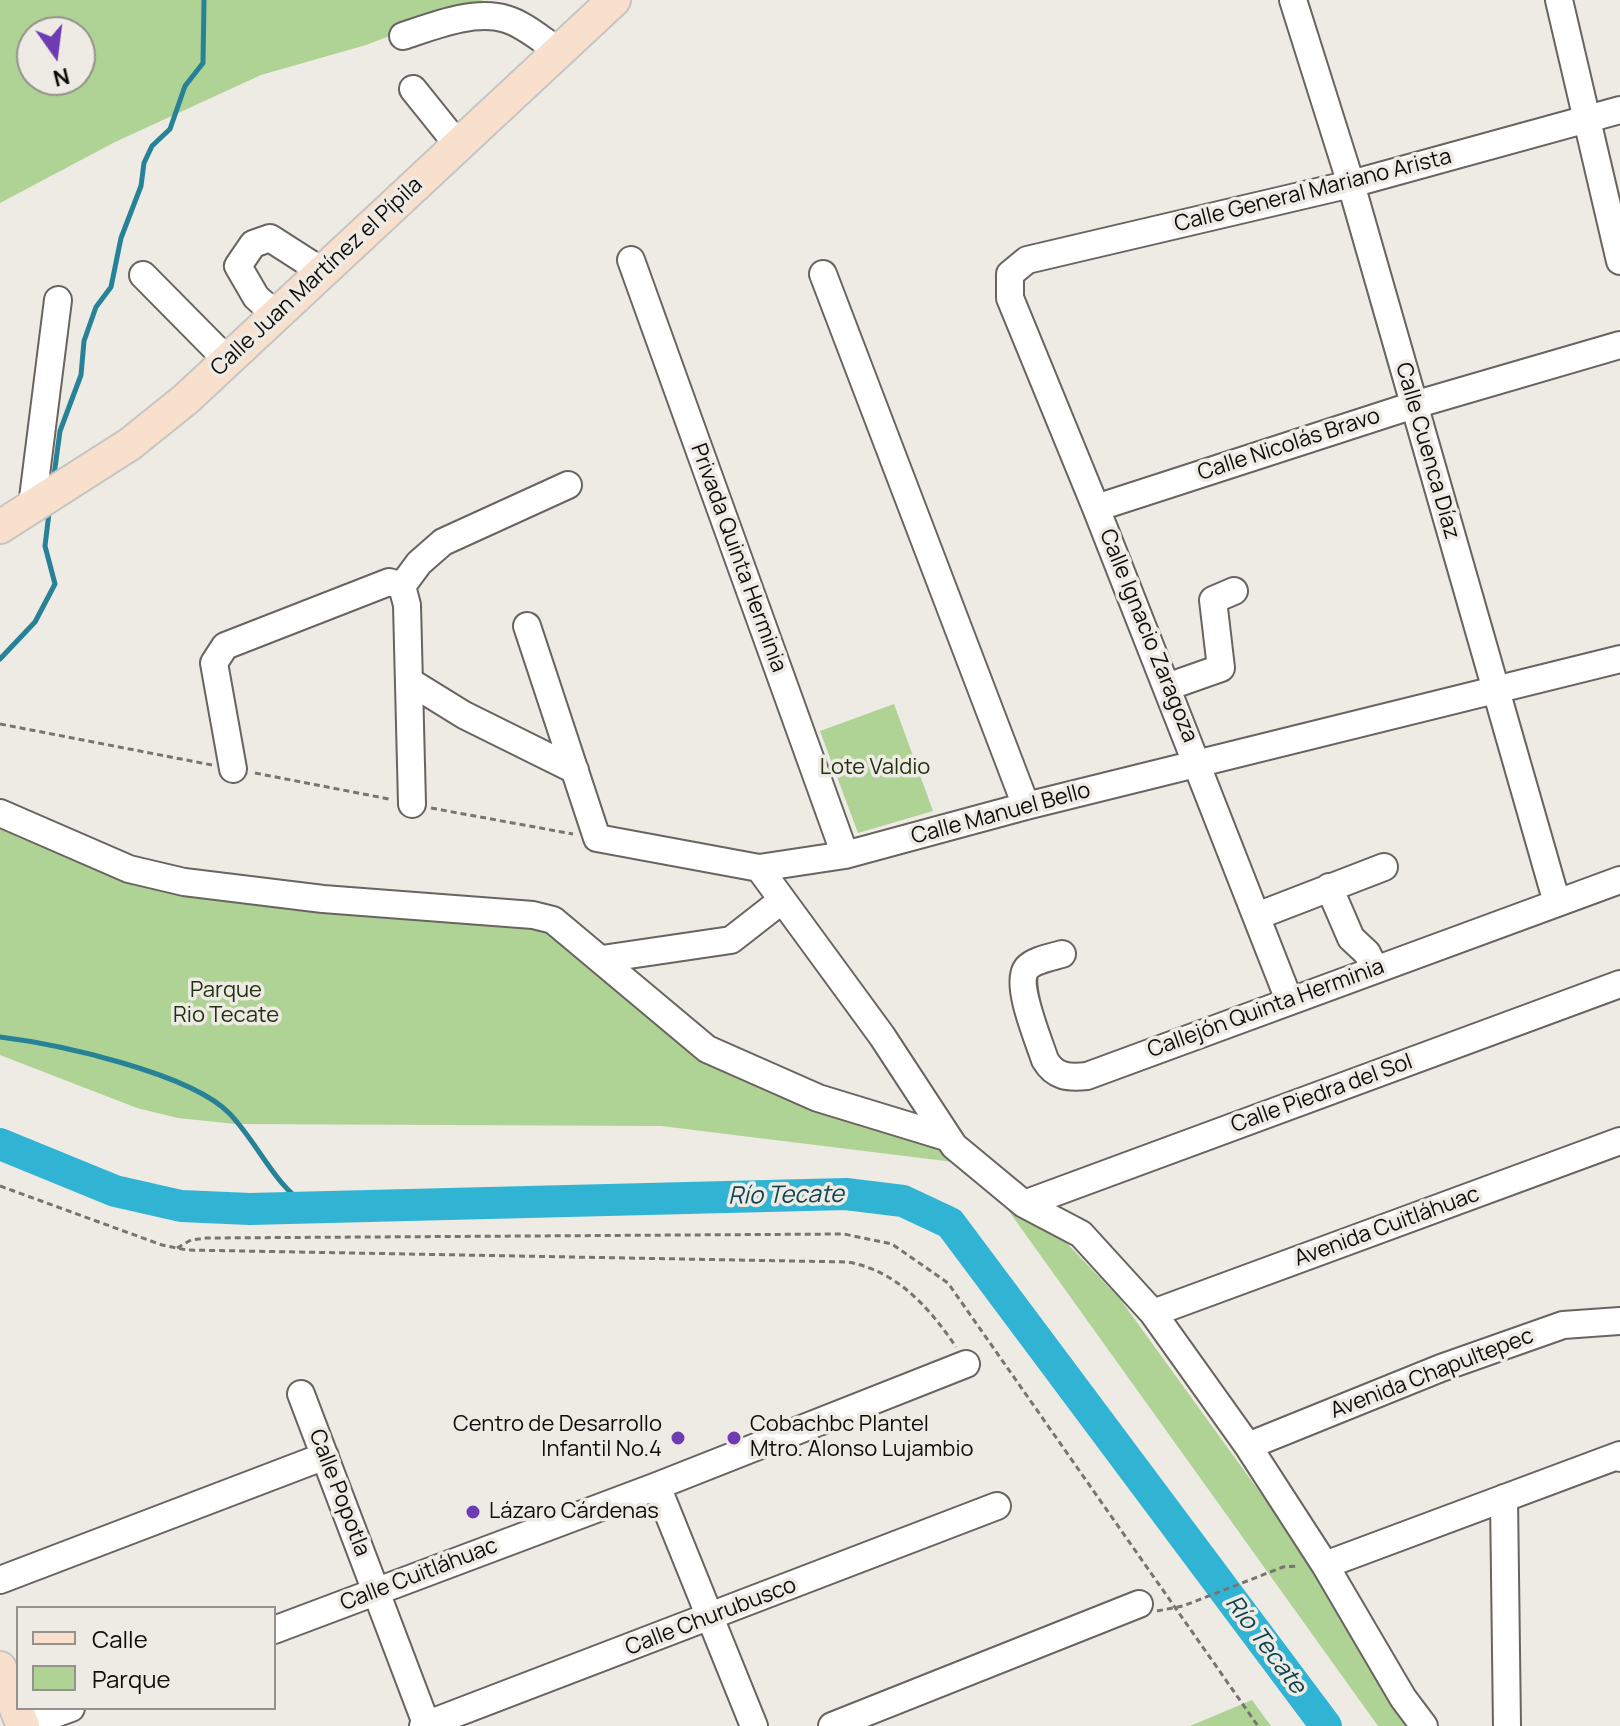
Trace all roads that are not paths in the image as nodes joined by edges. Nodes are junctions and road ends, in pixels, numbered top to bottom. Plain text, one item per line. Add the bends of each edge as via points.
1 (614, 0) edge
2 (1559, 0) edge
3 (1298, 1) edge
4 (403, 36) dead end
5 (559, 51) junction
6 (413, 89) dead end
7 (1620, 110) edge
8 (1587, 118) junction
9 (458, 145) junction
10 (1351, 184) junction
11 (631, 260) dead end
12 (1620, 261) edge
13 (323, 272) junction
14 (823, 274) dead end
15 (1010, 274) joint
16 (143, 275) dead end
17 (58, 300) dead end
18 (277, 316) junction
19 (1620, 345) edge
20 (228, 361) junction
21 (1414, 405) junction
22 (568, 485) dead end
23 (32, 506) junction
24 (1096, 508) junction
25 (0, 527) edge
26 (402, 586) junction
27 (1234, 591) dead end
28 (527, 626) dead end
29 (1620, 659) edge
30 (409, 681) junction
31 (1167, 687) junction
32 (1494, 689) junction
33 (1198, 764) junction
34 (233, 769) road end
35 (575, 770) junction
36 (412, 804) road end
37 (1026, 806) junction
38 (0, 813) edge
39 (845, 855) junction
40 (1384, 867) dead end
41 (759, 868) junction
42 (1620, 880) edge
43 (1329, 887) junction
44 (781, 901) junction
45 (1557, 903) junction
46 (1257, 916) junction
47 (1062, 954) dead end
48 (602, 959) junction
49 (1375, 969) junction
50 (1620, 984) edge
51 (1289, 1000) junction
52 (946, 1137) junction
53 (1620, 1141) edge
54 (1024, 1204) junction
55 (1153, 1313) junction
56 (1620, 1321) edge
57 (966, 1364) road end
58 (301, 1394) dead end
59 (1248, 1446) junction
60 (325, 1456) junction
61 (1620, 1456) edge
62 (657, 1486) junction
63 (1504, 1498) junction
64 (997, 1506) dead end
65 (1325, 1565) junction
66 (0, 1580) edge
67 (376, 1591) junction
68 (1139, 1604) dead end
69 (709, 1618) junction
70 (276, 1629) edge
71 (0, 1668) edge
72 (16, 1708) edge
73 (66, 1710) edge
74 (23, 1726) edge
75 (426, 1726) edge
76 (754, 1726) edge
77 (832, 1726) edge
78 (1424, 1726) edge
79 (1507, 1726) edge

1 - 5 main road, Calle Juan Martínez el Pípila
2 - 8 street
3 - 10 street, Calle Cuenca Díaz
4 - 5 street via 494,16 510,19
5 - 9 main road, Calle Juan Martínez el Pípila
6 - 9 street
7 - 8 street, Calle General Mariano Arista
8 - 10 street, Calle General Mariano Arista
8 - 12 street
9 - 13 main road, Calle Juan Martínez el Pípila
10 - 15 street, Calle General Mariano Arista via 1027,260
10 - 21 street, Calle Cuenca Díaz
11 - 39 street, Privada Quinta Herminia
13 - 18 main road, Calle Juan Martínez el Pípila
13 - 18 street via 270,238 253,244 238,266 256,297
14 - 37 street
15 - 24 street, Calle Ignacio Zaragoza via 1010,298
16 - 20 street
17 - 23 street
18 - 20 main road, Calle Juan Martínez el Pípila
19 - 21 street, Calle Nicolás Bravo
20 - 23 main road, Calle Juan Martínez el Pípila via 130,444
21 - 24 street, Calle Nicolás Bravo
21 - 32 street, Calle Cuenca Díaz
22 - 26 street via 443,542
23 - 25 main road, Calle Juan Martínez el Pípila
24 - 31 street, Calle Ignacio Zaragoza
26 - 30 street
26 - 34 street via 389,582 225,646 214,663
27 - 31 street via 1213,600 1221,668
28 - 35 street
29 - 32 street, Calle Manuel Bello
30 - 35 street
30 - 36 street
31 - 33 street, Calle Ignacio Zaragoza
32 - 33 street, Calle Manuel Bello
32 - 45 street, Calle Cuenca Díaz
33 - 37 street, Calle Manuel Bello
33 - 46 street, Calle Ignacio Zaragoza
35 - 41 street, Calle Manuel Bello via 597,838
37 - 39 street, Calle Manuel Bello
38 - 48 street via 129,869 184,882 533,915 553,920
39 - 41 street, Calle Manuel Bello
40 - 43 street
41 - 44 street
42 - 45 street, Callejón Quinta Herminia
43 - 46 street
43 - 49 street via 1351,938
44 - 48 street via 731,940
44 - 52 street via 882,1036
45 - 49 street, Callejón Quinta Herminia
46 - 51 street, Calle Ignacio Zaragoza
47 - 51 street, Callejón Quinta Herminia via 1025,969 1021,985 1045,1060 1050,1069 1070,1078
48 - 52 street via 707,1049 818,1098
49 - 51 street, Callejón Quinta Herminia
50 - 54 street, Calle Piedra del Sol
52 - 54 street
53 - 55 street, Avenida Cuitláhuac
54 - 55 street via 1081,1234
55 - 59 street
56 - 59 street, Avenida Chapultepec via 1563,1325
57 - 62 street, Calle Cuitláhuac
58 - 60 street, Calle Popotla
59 - 65 street
60 - 66 street
60 - 67 street, Calle Popotla
61 - 63 street
62 - 67 street, Calle Cuitláhuac
62 - 69 street
63 - 65 street
63 - 79 street
64 - 69 street, Calle Churubusco
65 - 78 street
67 - 70 street, Calle Cuitláhuac
67 - 75 street, Calle Popotla
68 - 77 street
69 - 75 street, Calle Churubusco
69 - 76 street
71 - 72 main road
73 - 74 street

